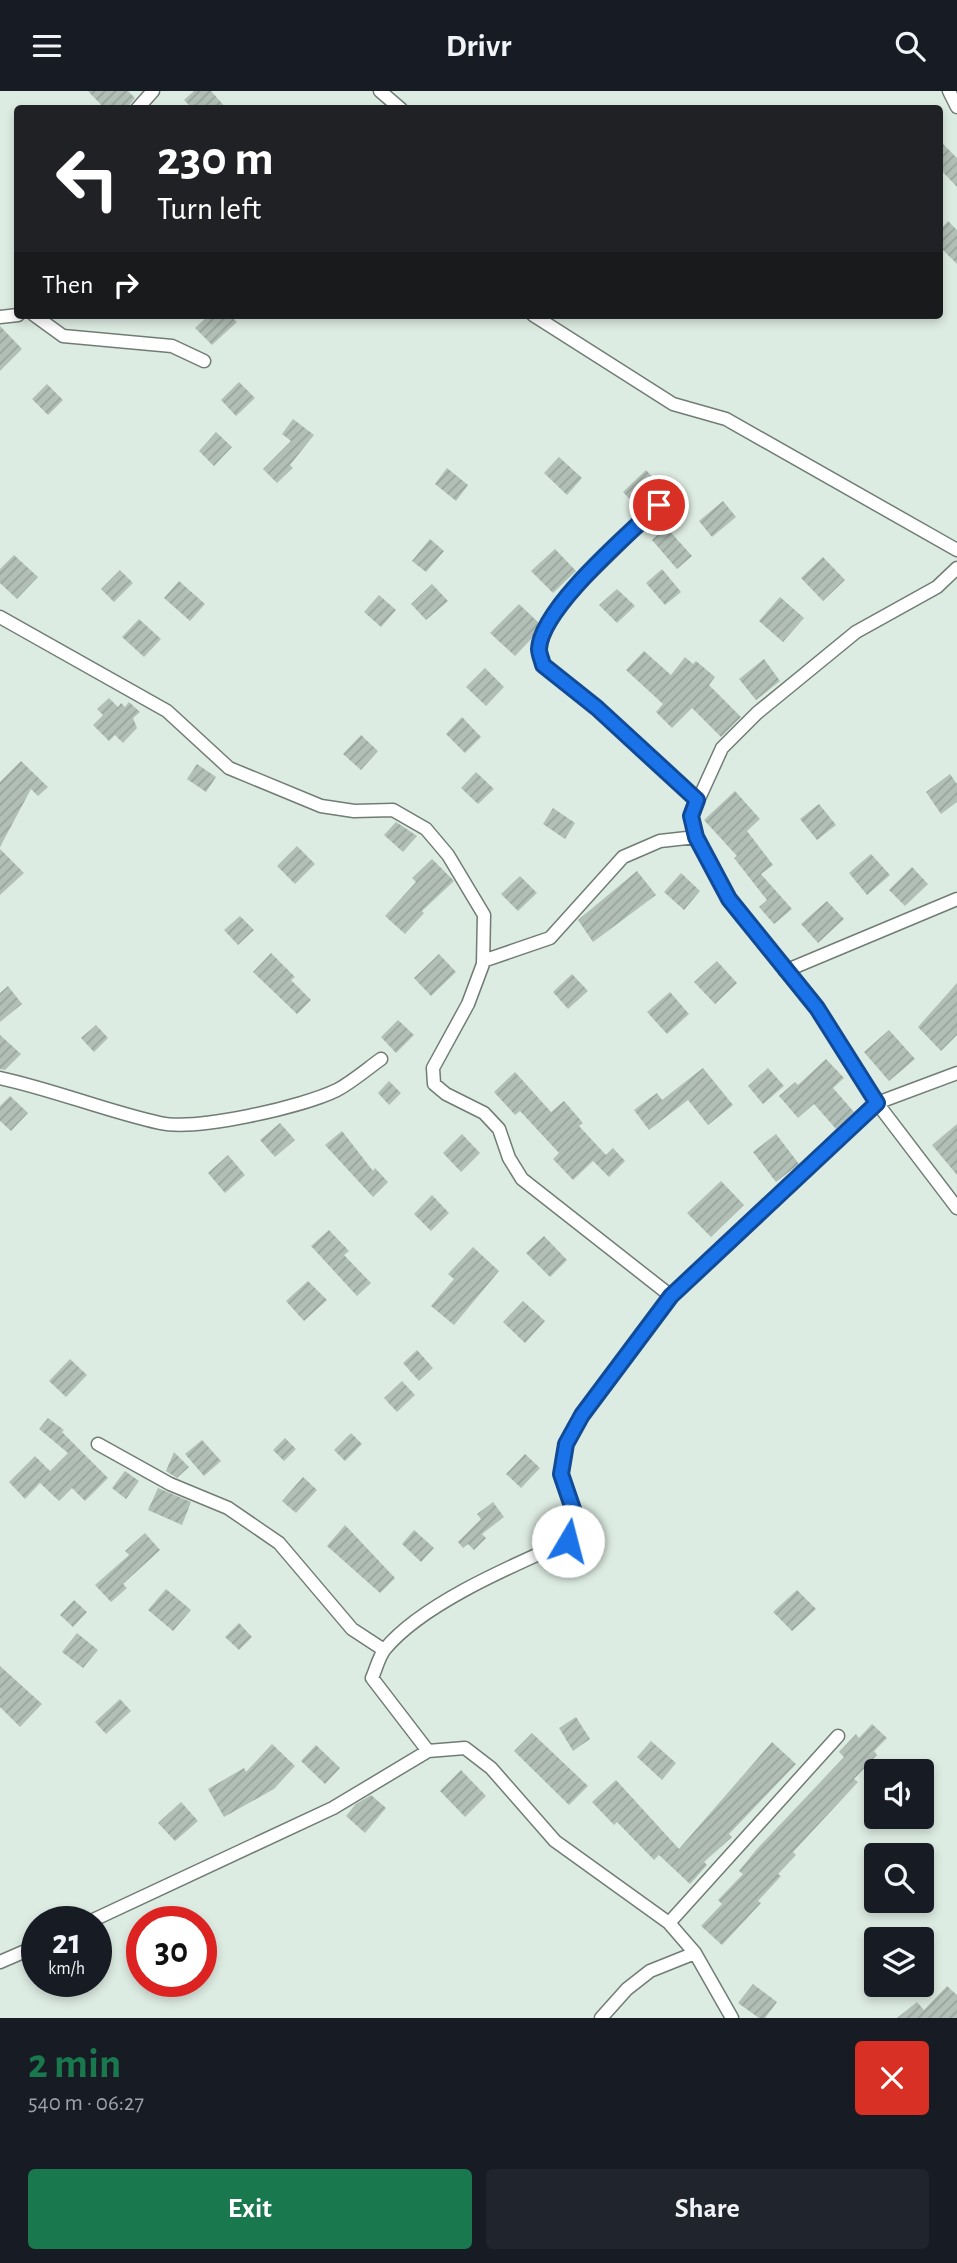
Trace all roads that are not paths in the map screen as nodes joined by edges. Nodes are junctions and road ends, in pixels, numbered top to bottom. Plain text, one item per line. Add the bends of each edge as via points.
1 (153, 91) edge
2 (380, 91) edge
3 (949, 91) edge
4 (141, 105) edge
5 (396, 105) edge
6 (957, 107) edge
7 (39, 319) edge
8 (539, 319) edge
9 (204, 361) dead end
10 (659, 505) dead end
11 (957, 550) edge
12 (957, 568) edge
13 (0, 617) edge
14 (697, 800) junction
15 (696, 837) junction
16 (957, 899) edge
17 (483, 961) junction
18 (785, 971) junction
19 (381, 1059) dead end
20 (957, 1073) edge
21 (0, 1078) edge
22 (877, 1103) junction
23 (957, 1208) edge
24 (671, 1296) junction
25 (98, 1444) dead end
26 (384, 1650) junction
27 (838, 1736) dead end
28 (428, 1751) junction
29 (112, 1911) edge
30 (669, 1923) junction
31 (21, 1953) edge
32 (695, 1953) junction
33 (0, 1962) edge
34 (601, 2018) edge
35 (732, 2018) edge

1 - 4 street
2 - 5 street
3 - 6 street
7 - 9 street via 62,336 172,347
8 - 11 street via 673,404 726,419
10 - 14 street via 561,602 539,648 543,665
12 - 14 street via 937,587 856,632 757,713 722,748
13 - 17 street via 166,711 229,768 321,806 393,810 426,829 448,855 484,915
14 - 15 street via 691,816
15 - 17 street via 660,841 623,857 550,938
15 - 18 street via 729,899
16 - 18 street
17 - 24 street via 468,1004 433,1068 434,1084 484,1113 499,1129 522,1179
18 - 22 street via 817,1008
19 - 21 street via 338,1089 295,1107 194,1126 161,1123
20 - 22 street
22 - 23 street
22 - 24 street
24 - 26 street via 582,1415 566,1444 561,1474 574,1512 568,1541 417,1619
25 - 26 street via 170,1484 228,1508 279,1543 352,1629
26 - 28 street via 372,1678
27 - 30 street
28 - 29 street via 333,1808
28 - 30 street via 466,1748 491,1768 555,1841
30 - 32 street
31 - 33 street
32 - 34 street via 650,1972
32 - 35 street

